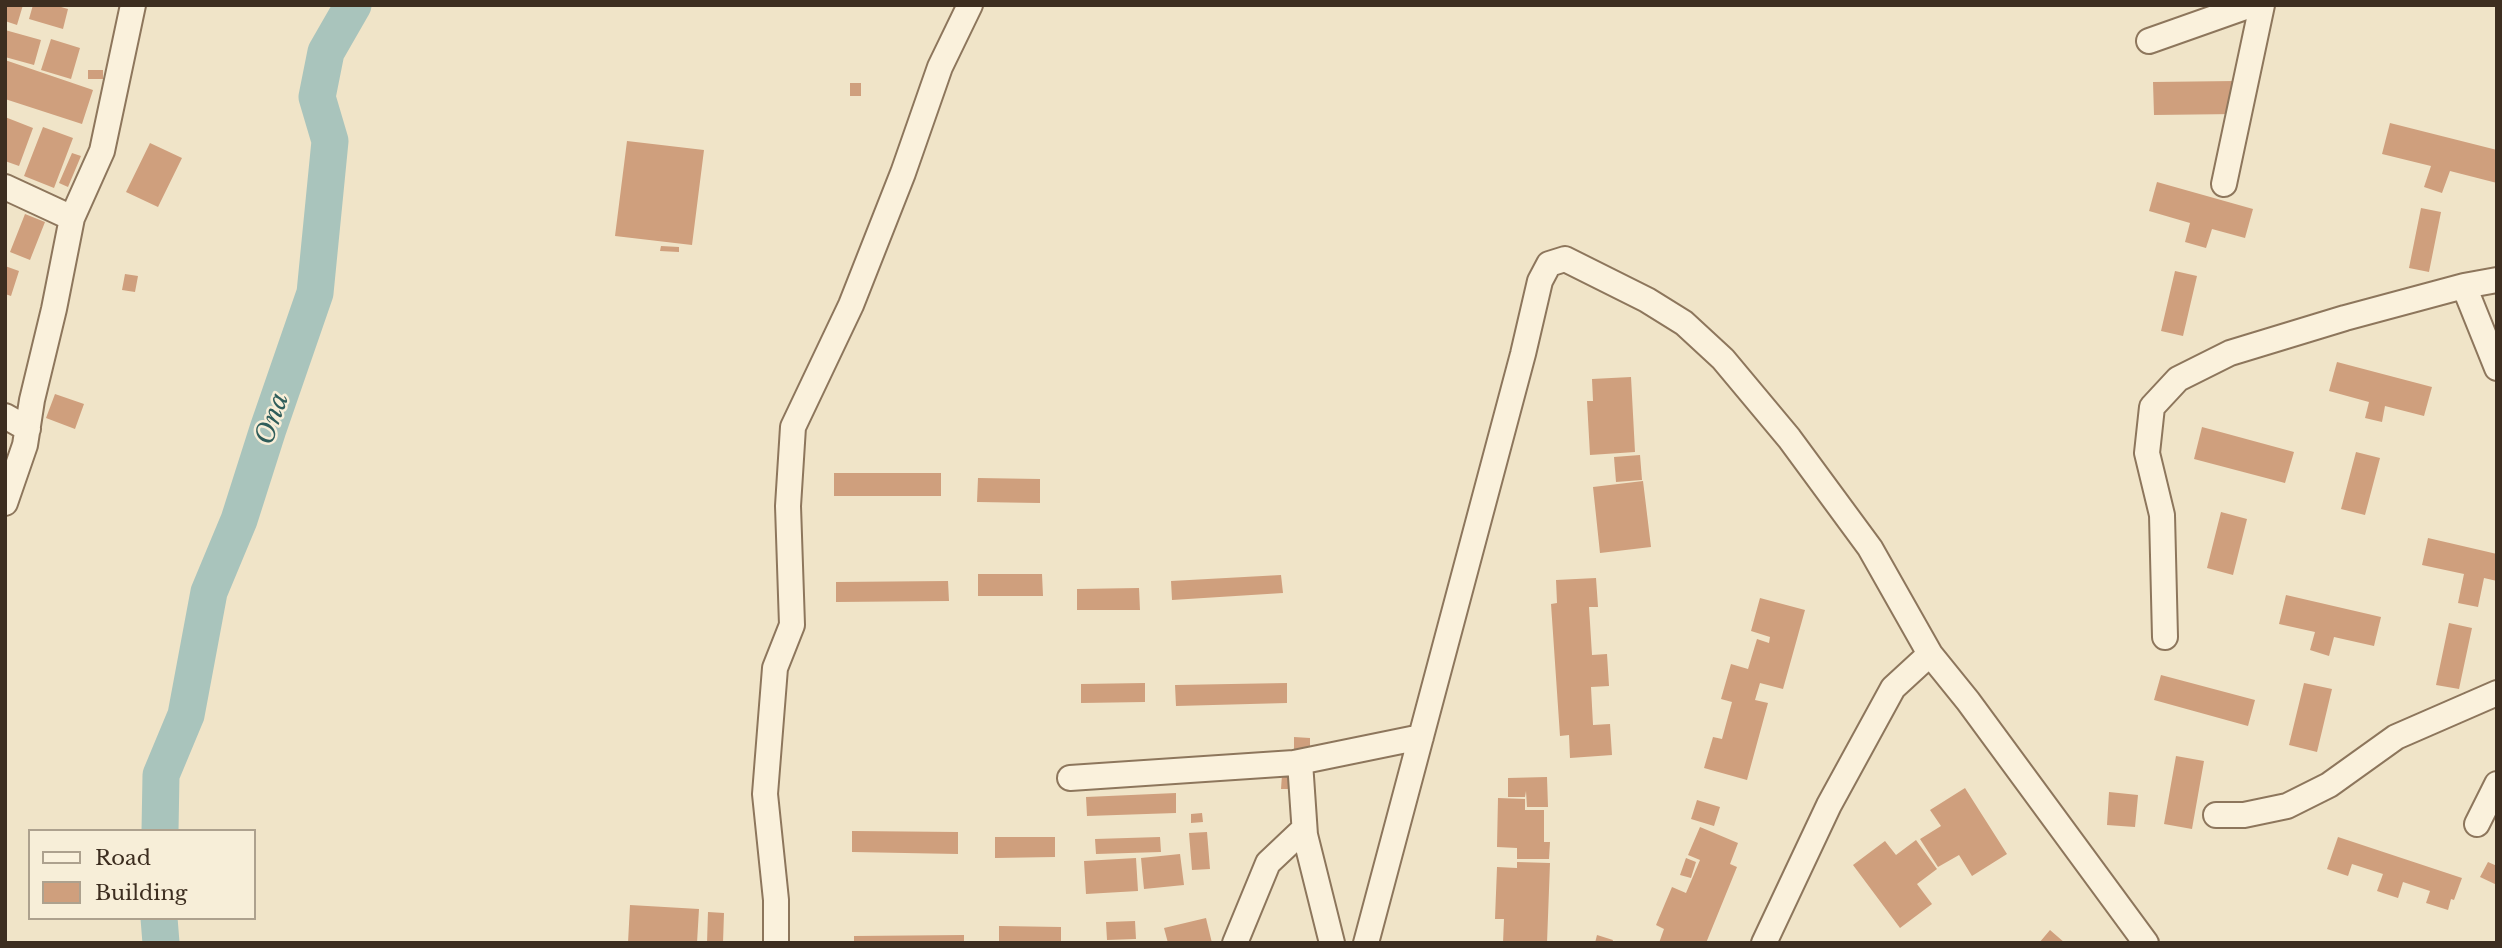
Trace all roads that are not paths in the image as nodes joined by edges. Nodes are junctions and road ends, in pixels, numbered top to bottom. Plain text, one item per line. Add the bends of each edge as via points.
1 (133, 5) edge
2 (970, 5) edge
3 (2250, 5) edge
4 (2262, 5) edge
5 (2149, 41) dead end
6 (2224, 184) dead end
7 (5, 187) edge
8 (72, 218) junction
9 (2497, 281) edge
10 (2464, 286) junction
11 (2497, 368) edge
12 (5, 416) edge
13 (28, 429) junction
14 (5, 503) edge
15 (2165, 637) dead end
16 (1930, 654) junction
17 (2497, 693) edge
18 (1421, 737) junction
19 (1300, 762) junction
20 (1070, 778) dead end
21 (2497, 783) edge
22 (2216, 815) dead end
23 (2477, 824) dead end
24 (1304, 829) junction
25 (776, 943) edge
26 (1235, 943) edge
27 (1332, 943) edge
28 (1366, 943) edge
29 (1764, 943) edge
30 (2146, 943) edge

1 - 8 street via 102,151
2 - 25 street via 940,67 851,305 793,427 788,506 792,625 775,668 765,794
3 - 5 street
4 - 6 street
7 - 8 street
8 - 13 street
9 - 10 street
10 - 11 street
10 - 15 street via 2230,354 2178,379 2152,407 2147,453 2162,515
12 - 13 street
13 - 14 street
16 - 18 street via 1870,548 1789,438 1723,359 1684,323 1565,259 1549,264 1540,281
16 - 29 street via 1893,688 1829,805
16 - 30 street
17 - 22 street via 2396,737 2329,785 2287,806 2244,815
18 - 19 street
18 - 28 street
19 - 20 street
19 - 24 street
21 - 23 street
24 - 26 street via 1268,863
24 - 27 street

